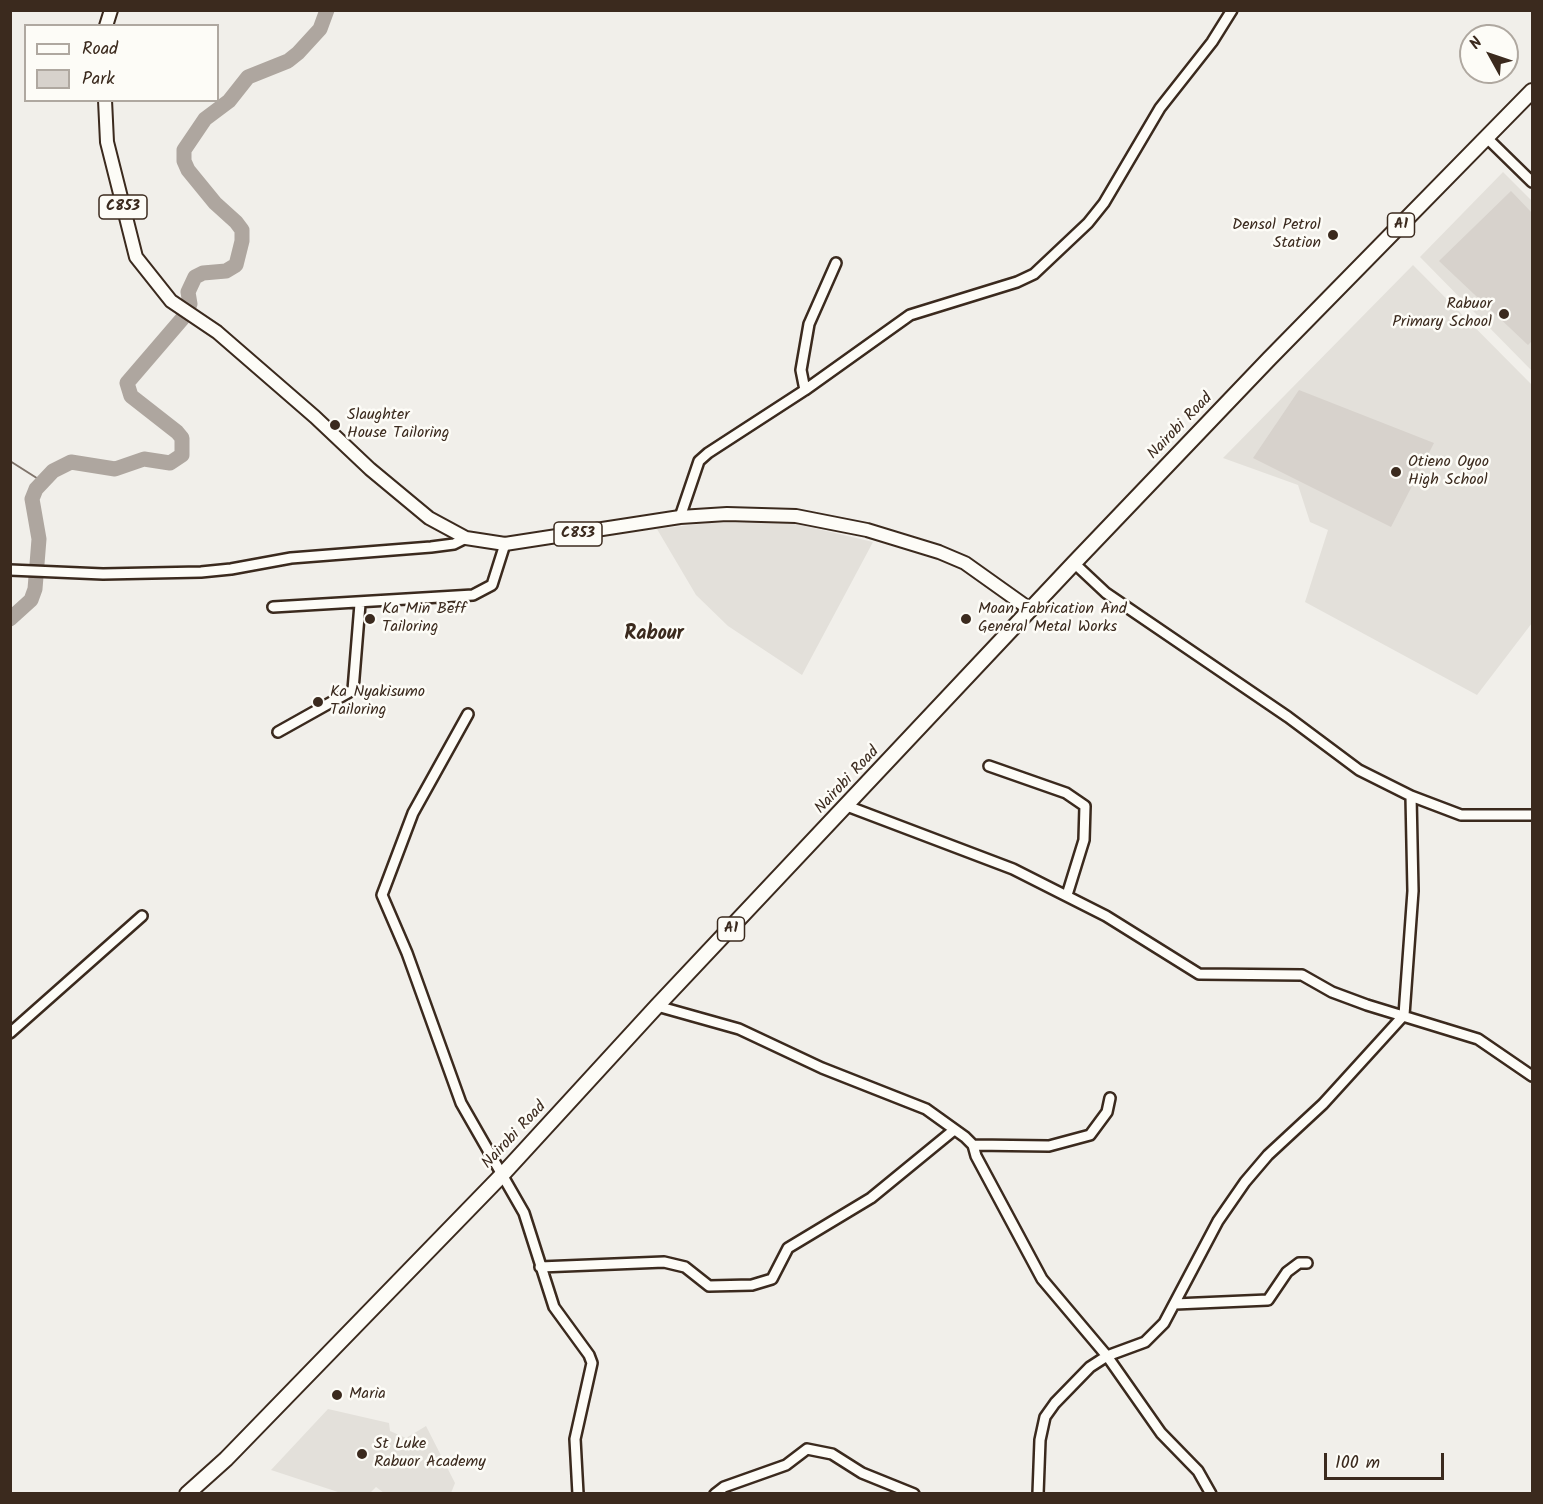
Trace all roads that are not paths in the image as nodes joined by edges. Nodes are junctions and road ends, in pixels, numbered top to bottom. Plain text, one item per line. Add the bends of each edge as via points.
1 (1232, 10) edge
2 (1533, 91) edge
3 (105, 102) edge
4 (1487, 138) junction
5 (1533, 182) edge
6 (836, 263) dead end
7 (805, 390) junction
8 (680, 518) junction
9 (466, 538) junction
10 (506, 544) junction
11 (1074, 563) junction
12 (10, 570) edge
13 (360, 603) junction
14 (273, 608) dead end
15 (1031, 610) junction
16 (468, 714) dead end
17 (278, 732) dead end
18 (989, 766) dead end
19 (1411, 796) junction
20 (847, 806) junction
21 (1533, 815) edge
22 (1067, 896) junction
23 (142, 916) dead end
24 (657, 1006) junction
25 (1404, 1015) junction
26 (10, 1033) edge
27 (1533, 1076) edge
28 (1110, 1098) dead end
29 (954, 1130) junction
30 (973, 1145) junction
31 (502, 1175) junction
32 (1307, 1263) dead end
33 (540, 1267) junction
34 (1175, 1304) junction
35 (1107, 1356) junction
36 (187, 1494) edge
37 (578, 1494) edge
38 (715, 1494) edge
39 (914, 1494) edge
40 (1038, 1494) edge
41 (1211, 1494) edge

1 - 7 street via 1160,108 1104,203 1088,224 1034,274 910,315
2 - 4 highway, Nairobi Road / A1
3 - 9 main road, C853 via 108,142 136,257 171,300 217,332 420,511
4 - 5 street
4 - 11 highway, Nairobi Road / A1
6 - 7 street via 809,324 801,370
7 - 8 street via 699,461
8 - 10 main road, C853
8 - 15 main road, C853 via 727,514 796,516 867,530 965,563
9 - 10 main road, C853
9 - 12 street via 431,547 291,558 201,572 103,574
10 - 13 street via 492,585 473,595
11 - 15 highway, Nairobi Road / A1
11 - 19 street via 1106,593 1359,770
13 - 14 street
13 - 17 street via 353,690
15 - 20 highway, Nairobi Road / A1
16 - 31 street via 413,813 382,896 407,953 461,1103
18 - 22 street via 1066,793 1085,806 1084,840
19 - 21 street via 1461,815
19 - 25 street via 1413,891
20 - 22 street via 1013,869
20 - 24 highway, Nairobi Road / A1
22 - 25 street via 1199,974 1302,975 1332,992
23 - 26 street
24 - 29 street via 739,1029 822,1068 926,1109
24 - 31 highway, Nairobi Road / A1
25 - 27 street via 1478,1039
25 - 34 street via 1245,1182 1218,1221
28 - 30 street via 1107,1112 1090,1135 1049,1146
29 - 30 street
29 - 33 street via 871,1198 788,1248 772,1279 752,1285 709,1286 685,1268 664,1262
30 - 35 street via 1042,1279
31 - 33 street via 524,1213
31 - 36 highway, Nairobi Road / A1 via 226,1459
32 - 34 street via 1299,1263 1287,1272 1268,1300
33 - 37 street via 554,1307 592,1362 575,1439
34 - 35 street via 1164,1323 1145,1342
35 - 40 street via 1090,1367 1046,1417 1040,1440
35 - 41 street via 1161,1433 1198,1471
38 - 39 street via 724,1487 786,1465 807,1449 832,1454 862,1473

